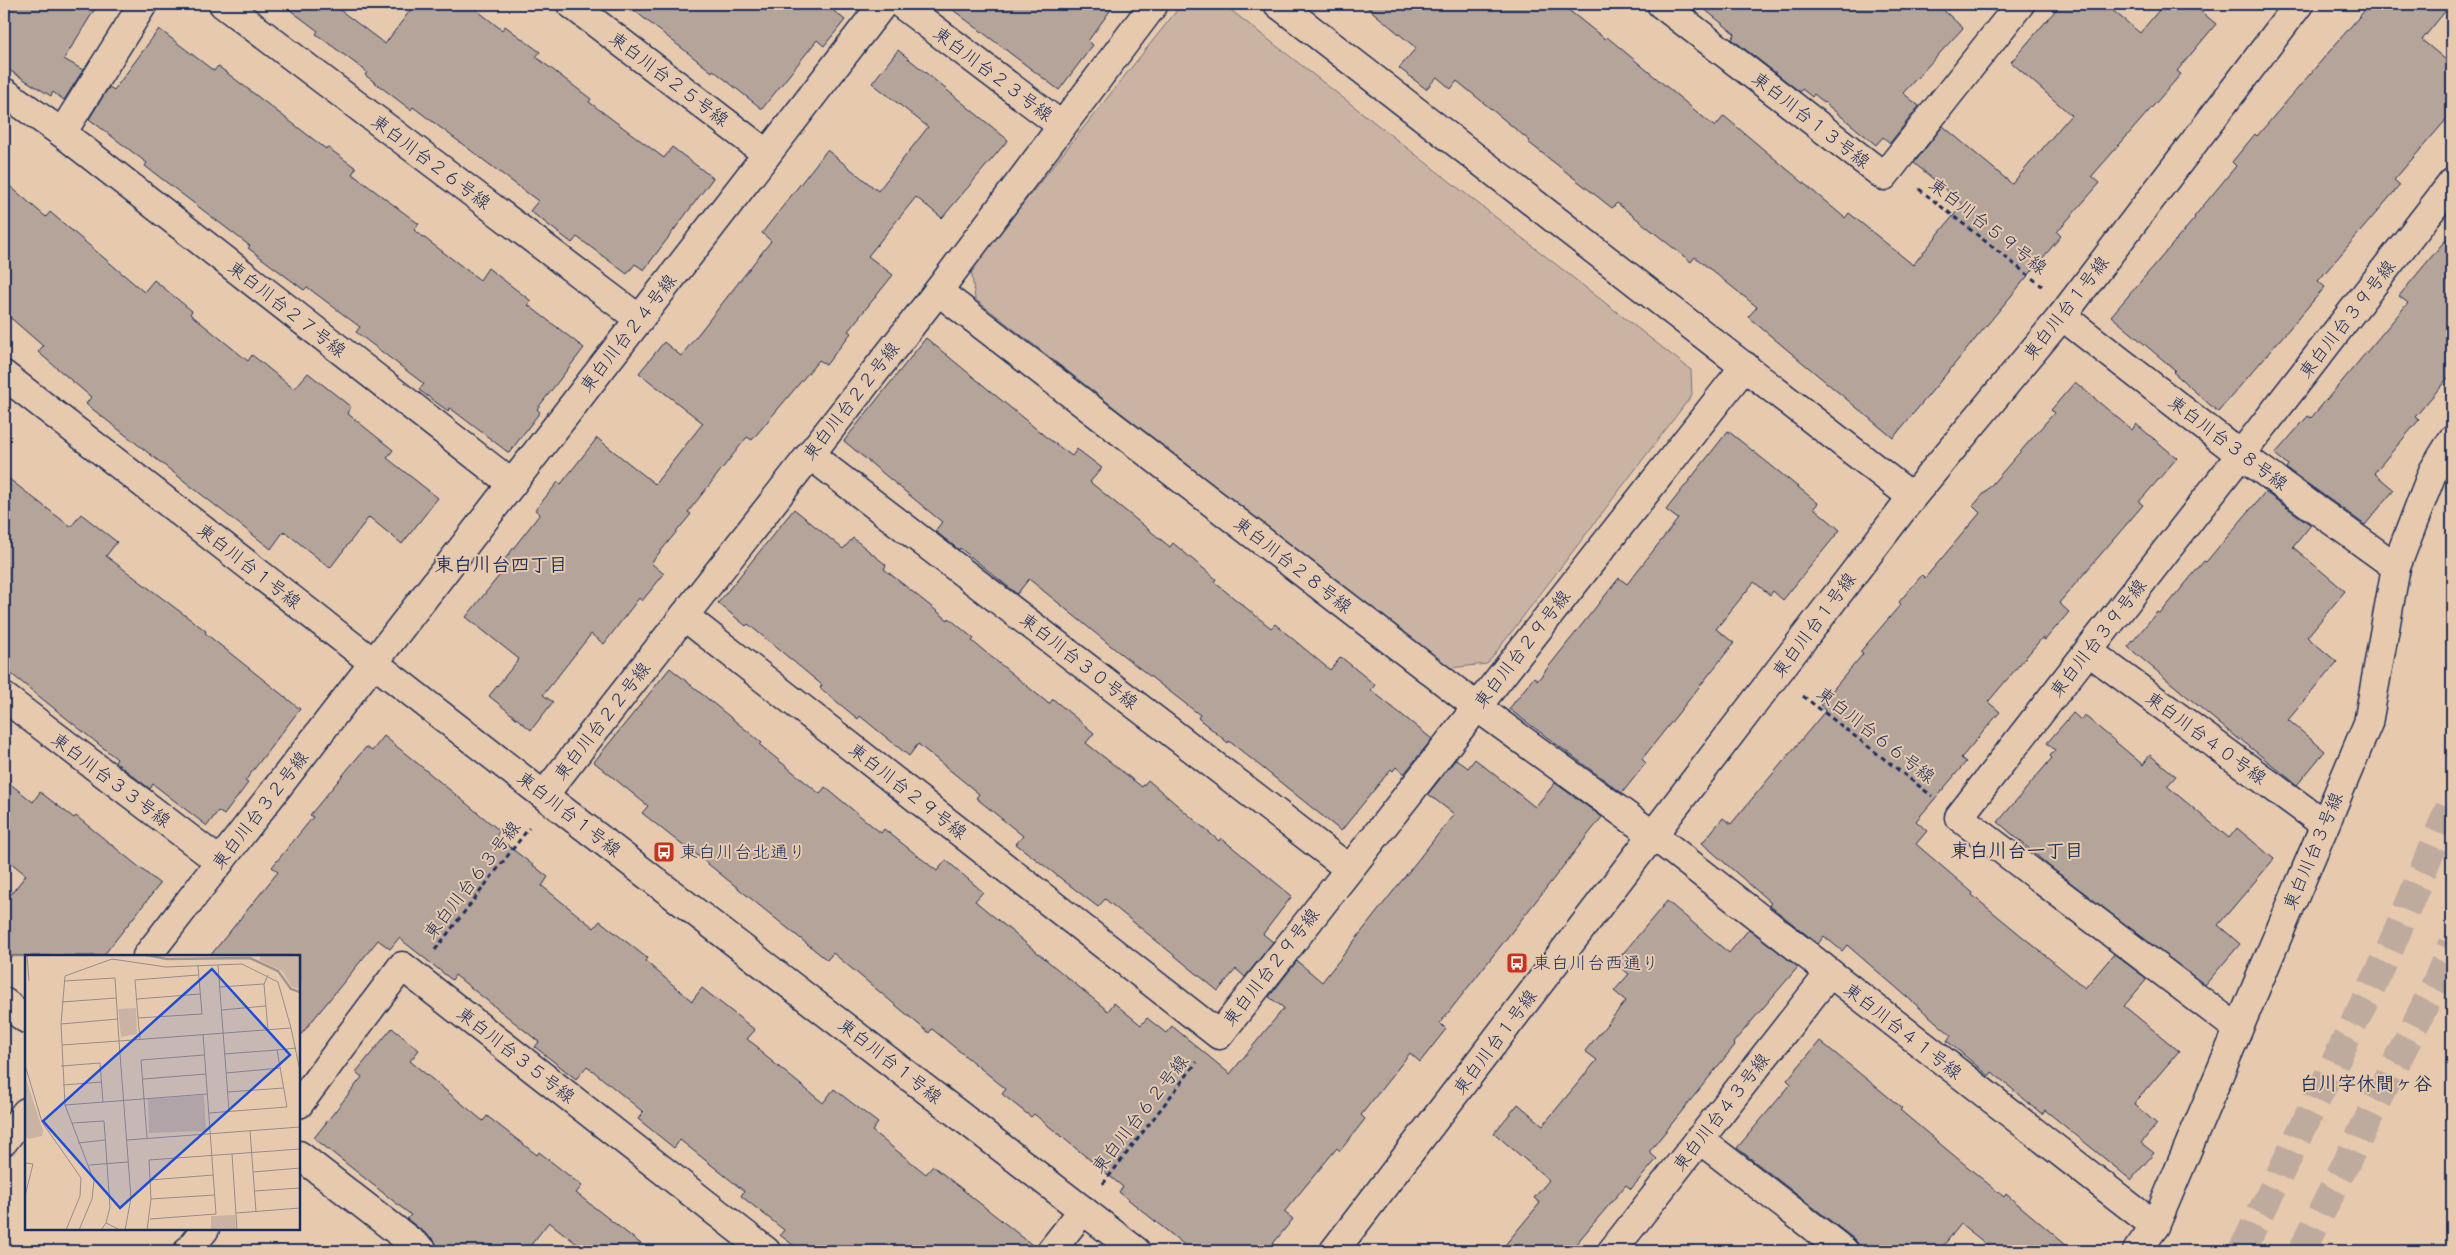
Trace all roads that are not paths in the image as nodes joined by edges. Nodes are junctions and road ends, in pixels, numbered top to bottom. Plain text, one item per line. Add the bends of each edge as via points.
1 (143, 4) edge
2 (223, 4) edge
3 (571, 4) edge
4 (883, 4) edge
5 (901, 4) edge
6 (1154, 4) edge
7 (1278, 4) edge
8 (1660, 4) edge
9 (2299, 4) edge
10 (2013, 6) edge
11 (4, 92) edge
12 (1062, 126) junction
13 (62, 133) junction
14 (767, 154) junction
15 (2452, 183) edge
16 (938, 291) junction
17 (2065, 311) junction
18 (639, 319) junction
19 (1745, 366) junction
20 (4, 375) edge
21 (2452, 440) edge
22 (810, 455) junction
23 (2241, 455) junction
24 (512, 484) junction
25 (1912, 497) junction
26 (2396, 567) junction
27 (684, 616) junction
28 (2088, 651) junction
29 (374, 663) junction
30 (4, 698) edge
31 (1477, 707) junction
32 (547, 798) junction
33 (2324, 824) junction
34 (1653, 835) junction
35 (220, 862) junction
36 (1348, 868) junction
37 (148, 955) edge
38 (1829, 974) junction
39 (4, 1002) edge
40 (25, 1018) edge
41 (2238, 1029) junction
42 (300, 1103) edge
43 (25, 1113) edge
44 (1699, 1139) junction
45 (4, 1141) edge
46 (300, 1156) edge
47 (1083, 1210) junction
48 (2155, 1226) junction
49 (204, 1230) edge
50 (188, 1251) edge
51 (423, 1251) edge
52 (766, 1251) edge
53 (1051, 1251) edge
54 (1136, 1251) edge
55 (1334, 1251) edge
56 (1612, 1251) edge
57 (1844, 1251) edge
58 (2137, 1251) edge

1 - 13 street
2 - 18 street, 東白川台２６号線
3 - 14 street, 東白川台２５号線
4 - 14 street, 東白川台２４号線
5 - 12 street, 東白川台２３号線
6 - 12 street, 東白川台２２号線
7 - 19 street
8 - 10 street, 東白川台１３号線 via 1884,176
9 - 17 street, 東白川台１号線
11 - 13 street
12 - 16 street, 東白川台２２号線
13 - 24 street, 東白川台２７号線
14 - 18 street, 東白川台２４号線
15 - 23 street, 東白川台３９号線
16 - 22 street, 東白川台２２号線
16 - 31 street, 東白川台２８号線
17 - 23 street, 東白川台３８号線
17 - 25 street, 東白川台１号線
18 - 24 street, 東白川台２４号線
19 - 25 street
19 - 31 street, 東白川台２９号線
20 - 29 street, 東白川台１号線
21 - 26 street, 東白川台３号線 via 2433,471
22 - 27 street, 東白川台２２号線
22 - 36 street, 東白川台３０号線
23 - 26 street, 東白川台３８号線
23 - 28 street, 東白川台３９号線
24 - 29 street, 東白川台２４号線
25 - 34 street, 東白川台１号線
26 - 33 street, 東白川台３号線 via 2368,722
27 - 32 street, 東白川台２２号線
27 - 36 street, 東白川台２９号線 via 1219,1035
28 - 33 street, 東白川台４０号線
28 - 41 street, 東白川台３９号線 via 1959,817
29 - 32 street, 東白川台１号線
29 - 35 street, 東白川台３２号線
30 - 35 street, 東白川台３３号線
31 - 34 street, 東白川台２８号線
31 - 36 street, 東白川台２９号線
32 - 47 street, 東白川台１号線
33 - 41 street, 東白川台３号線
34 - 38 street, 東白川台４１号線
34 - 55 street, 東白川台１号線
35 - 37 street, 東白川台３２号線
38 - 44 street, 東白川台４３号線
38 - 48 street, 東白川台４１号線
39 - 40 street
41 - 48 street, 東白川台３号線
42 - 52 street, 東白川台３５号線 via 402,966
43 - 45 street
44 - 56 street, 東白川台４３号線
44 - 57 street
46 - 51 street
47 - 53 street
47 - 54 street, 東白川台１号線
48 - 58 street, 東白川台３号線
49 - 50 street

